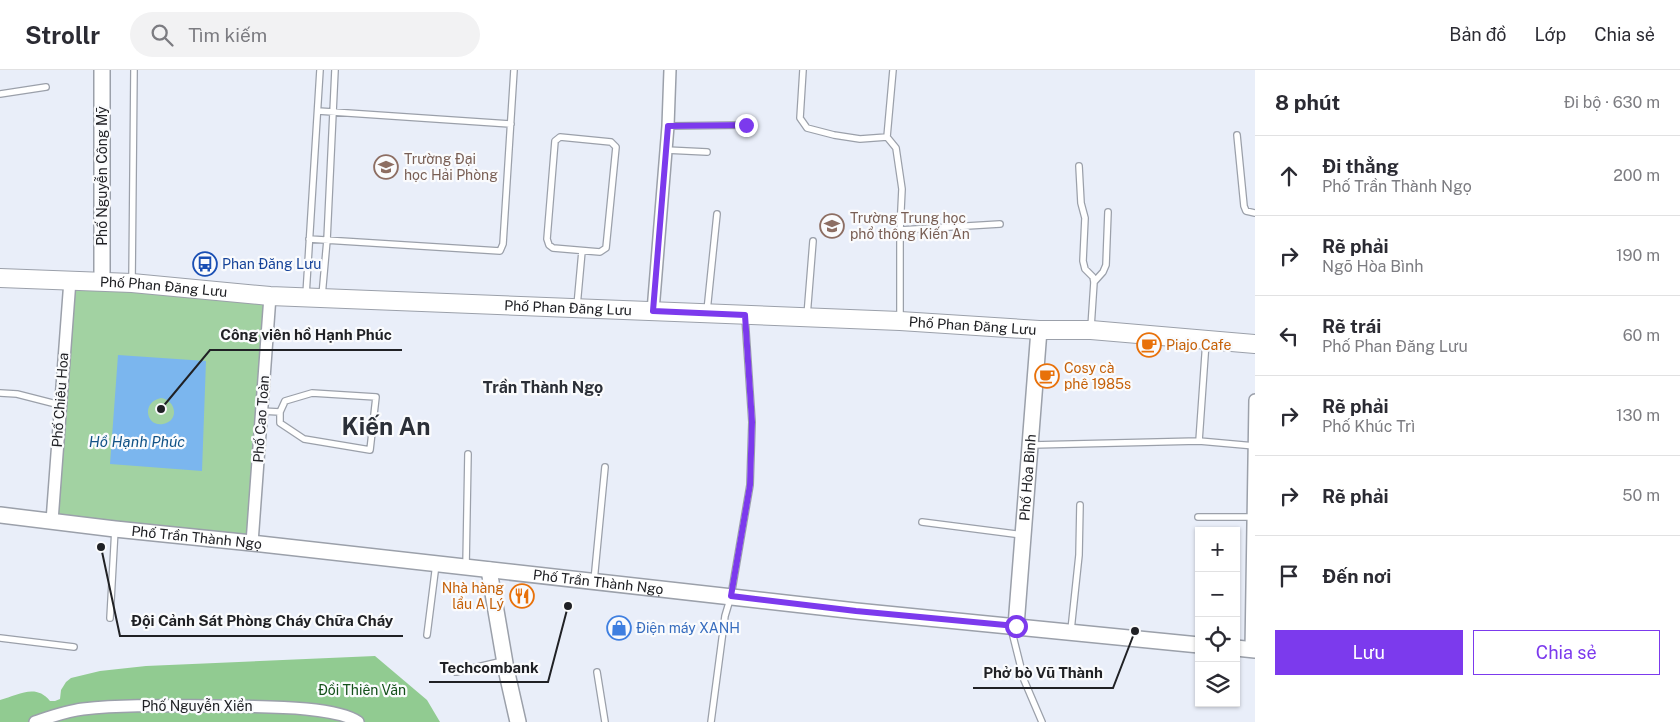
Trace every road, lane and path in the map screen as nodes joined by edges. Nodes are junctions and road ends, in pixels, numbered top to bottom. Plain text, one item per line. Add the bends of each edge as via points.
1 (102, 70) edge
2 (134, 70) edge
3 (320, 70) edge
4 (336, 70) edge
5 (514, 70) edge
6 (670, 70) edge
7 (802, 70) edge
8 (893, 70) edge
9 (46, 87) dead end
10 (0, 94) edge
11 (318, 111) junction
12 (333, 112) junction
13 (511, 124) junction
14 (746, 125) dead end
15 (668, 126) junction
16 (1236, 135) dead end
17 (887, 137) junction
18 (666, 150) junction
19 (707, 152) dead end
20 (1079, 166) dead end
21 (1108, 212) dead end
22 (1255, 213) edge
23 (717, 214) dead end
24 (1000, 224) dead end
25 (900, 230) junction
26 (309, 239) junction
27 (326, 240) junction
28 (813, 241) dead end
29 (582, 251) junction
30 (0, 278) edge
31 (70, 280) junction
32 (102, 281) junction
33 (1094, 282) junction
34 (132, 283) junction
35 (270, 296) junction
36 (314, 297) junction
37 (577, 308) junction
38 (653, 311) junction
39 (706, 313) junction
40 (745, 315) junction
41 (807, 317) junction
42 (900, 321) junction
43 (1039, 330) junction
44 (1091, 330) junction
45 (1206, 340) junction
46 (1255, 344) edge
47 (0, 393) edge
48 (1255, 400) edge
49 (60, 404) junction
50 (261, 411) junction
51 (280, 412) junction
52 (1200, 441) junction
53 (1030, 445) junction
54 (1254, 446) edge
55 (468, 454) dead end
56 (605, 466) dead end
57 (1080, 506) dead end
58 (0, 515) edge
59 (1198, 517) dead end
60 (1254, 517) junction
61 (52, 521) junction
62 (922, 522) dead end
63 (116, 529) junction
64 (1023, 535) junction
65 (252, 543) junction
66 (436, 564) junction
67 (466, 568) junction
68 (489, 570) junction
69 (1254, 578) edge
70 (594, 581) junction
71 (731, 596) junction
72 (110, 618) dead end
73 (1014, 626) junction
74 (1071, 632) junction
75 (427, 636) dead end
76 (0, 638) edge
77 (1195, 644) edge
78 (74, 647) dead end
79 (1247, 649) edge
80 (505, 660) junction
81 (456, 672) dead end
82 (597, 672) dead end
83 (35, 722) edge
84 (358, 722) edge
85 (518, 722) edge
86 (605, 722) edge
87 (711, 722) edge
88 (1042, 722) edge

1 - 32 main road, Phố Nguyễn Công Mỹ
2 - 34 lane
3 - 11 lane
4 - 12 lane
5 - 13 lane
6 - 15 street
7 - 17 lane via 800,118 807,128 860,139
8 - 17 lane
9 - 10 lane
11 - 12 lane
11 - 26 lane
12 - 13 lane
12 - 27 lane
13 - 27 lane via 504,244 500,251
14 - 15 lane
15 - 18 street
16 - 22 lane via 1244,206 1246,211
17 - 25 lane via 896,148 902,189
18 - 19 lane
18 - 38 street
20 - 33 lane via 1080,203 1085,218 1083,265
21 - 33 lane via 1106,265
23 - 39 lane
24 - 25 lane
25 - 42 lane
26 - 27 lane
26 - 36 lane
27 - 36 lane
28 - 41 lane
29 - 29 lane via 553,248 547,239 555,142 560,137 611,142 616,147 606,248 600,252
29 - 37 lane
30 - 31 main road, Phố Phan Đăng Lưu
31 - 32 main road, Phố Phan Đăng Lưu
31 - 49 street, Phố Chiêu Hoa
32 - 34 main road, Phố Phan Đăng Lưu
33 - 44 lane
34 - 35 main road, Phố Phan Đăng Lưu
35 - 36 main road, Phố Phan Đăng Lưu
35 - 50 street, Phố Cao Toàn
36 - 37 main road, Phố Phan Đăng Lưu
37 - 38 main road, Phố Phan Đăng Lưu
38 - 39 main road, Phố Phan Đăng Lưu
39 - 40 main road, Phố Phan Đăng Lưu
40 - 41 main road, Phố Phan Đăng Lưu
40 - 71 lane via 752,422 750,485
41 - 42 main road, Phố Phan Đăng Lưu
42 - 43 main road, Phố Phan Đăng Lưu
43 - 44 main road, Phố Phan Đăng Lưu
43 - 53 main road, Phố Hòa Bình
44 - 45 main road, Phố Phan Đăng Lưu
45 - 46 main road, Phố Phan Đăng Lưu
45 - 52 lane
47 - 49 lane
48 - 54 street
49 - 61 street, Phố Chiêu Hoa
50 - 51 lane
50 - 65 street, Phố Cao Toàn
51 - 51 lane via 284,401 312,393 376,397 370,450 304,439 280,423
52 - 53 lane
52 - 54 lane
53 - 64 main road, Phố Hòa Bình
54 - 60 street
55 - 67 lane
56 - 70 lane
57 - 74 lane
58 - 61 main road, Phố Trần Thành Ngọ
59 - 60 lane
60 - 69 street
61 - 63 main road, Phố Trần Thành Ngọ
62 - 64 lane
63 - 65 main road, Phố Trần Thành Ngọ
63 - 72 lane
64 - 73 main road, Phố Hòa Bình
65 - 66 main road, Phố Trần Thành Ngọ
66 - 67 main road, Phố Trần Thành Ngọ
66 - 75 lane
67 - 68 main road, Phố Trần Thành Ngọ
68 - 70 main road, Phố Trần Thành Ngọ
68 - 80 main road
69 - 79 street
70 - 71 main road, Phố Trần Thành Ngọ
71 - 73 main road, Phố Trần Thành Ngọ
71 - 87 lane via 725,616
73 - 74 main road, Phố Trần Thành Ngọ
73 - 88 lane via 1024,680
74 - 77 main road, Phố Trần Thành Ngọ
76 - 78 lane
80 - 81 lane
80 - 85 main road
82 - 86 lane
83 - 84 street, Phố Nguyễn Xiển via 81,709 130,706 289,707 338,714

